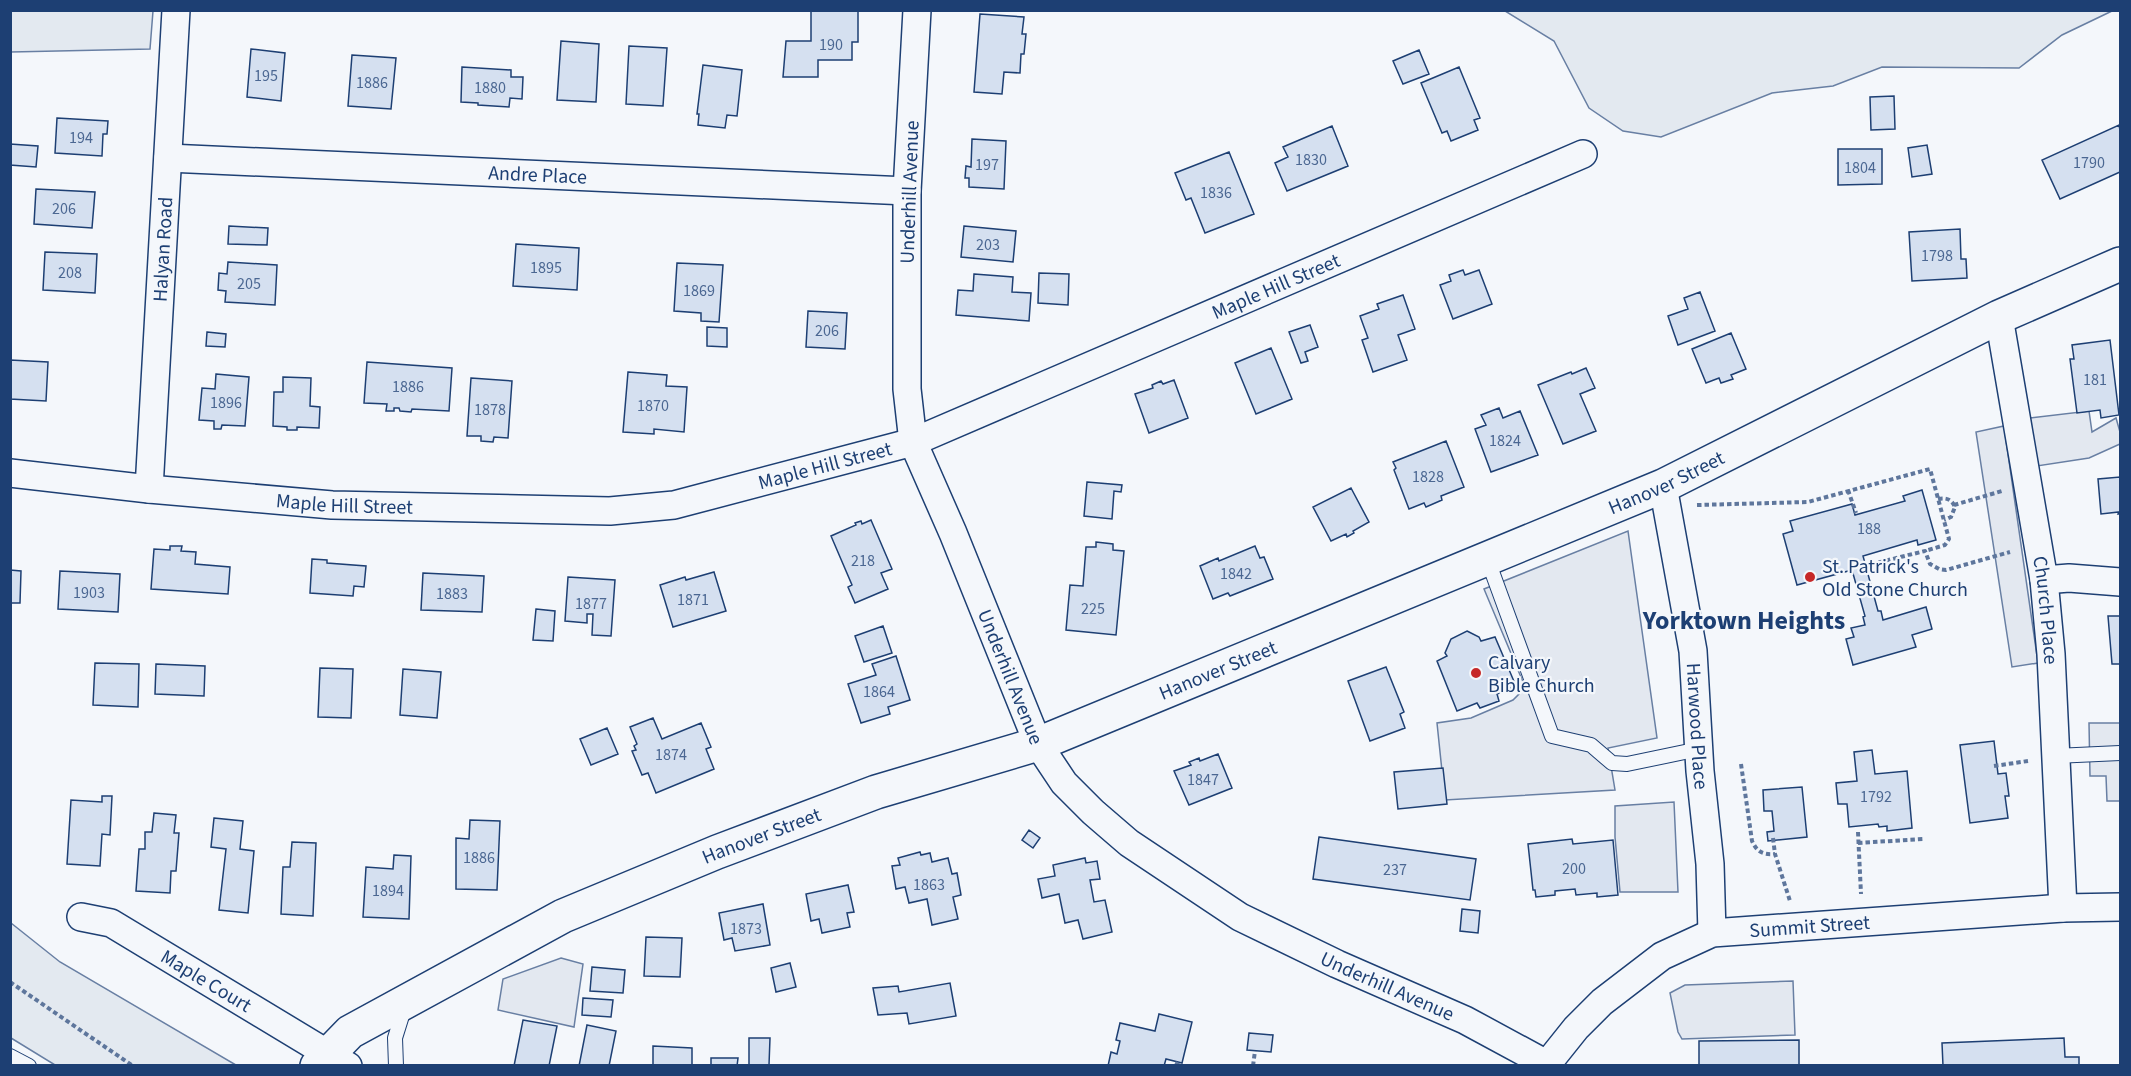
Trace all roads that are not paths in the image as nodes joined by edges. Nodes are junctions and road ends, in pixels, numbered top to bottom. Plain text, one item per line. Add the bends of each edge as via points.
1 (177, 10) edge
2 (917, 10) edge
3 (1583, 154) dead end
4 (168, 158) junction
5 (907, 191) junction
6 (2121, 264) edge
7 (1999, 317) junction
8 (913, 442) junction
9 (10, 473) edge
10 (149, 489) junction
11 (1665, 496) junction
12 (1487, 558) junction
13 (2044, 580) junction
14 (2121, 582) edge
15 (1038, 744) junction
16 (1699, 749) junction
17 (2121, 753) edge
18 (2055, 756) junction
19 (2121, 907) edge
20 (2063, 908) junction
21 (81, 917) dead end
22 (1712, 933) junction
23 (407, 1002) junction
24 (10, 1056) edge
25 (331, 1062) edge
26 (1549, 1064) edge
27 (29, 1065) edge
28 (396, 1065) edge

1 - 4 street, Halyan Road
2 - 5 street, Underhill Avenue
3 - 8 street, Maple Hill Street
4 - 5 street, Andre Place
4 - 10 street, Halyan Road
5 - 8 street, Underhill Avenue via 908,389
6 - 7 street, Hanover Street
7 - 11 street, Hanover Street
7 - 13 street, Church Place
8 - 10 street, Maple Hill Street via 674,505 610,511 332,505
8 - 15 street, Underhill Avenue
9 - 10 street, Maple Hill Street
11 - 12 street, Hanover Street
11 - 16 street, Harwood Place via 1693,651
12 - 15 street, Hanover Street
12 - 16 lane via 1552,736 1592,745 1612,763 1627,764
13 - 14 street
13 - 18 street, Church Place
15 - 23 street, Hanover Street via 876,792 706,857 563,916
15 - 26 street, Underhill Avenue via 1065,783 1129,843 1240,917 1465,1020
16 - 22 street, Harwood Place
17 - 18 lane
18 - 20 street, Church Place
19 - 20 street, Summit Street
20 - 22 street, Summit Street
21 - 25 street, Maple Court via 111,923
22 - 26 street, Summit Street via 1662,956 1602,1002
23 - 25 street, Hanover Street via 350,1032
23 - 28 lane via 395,1038
24 - 27 lane

